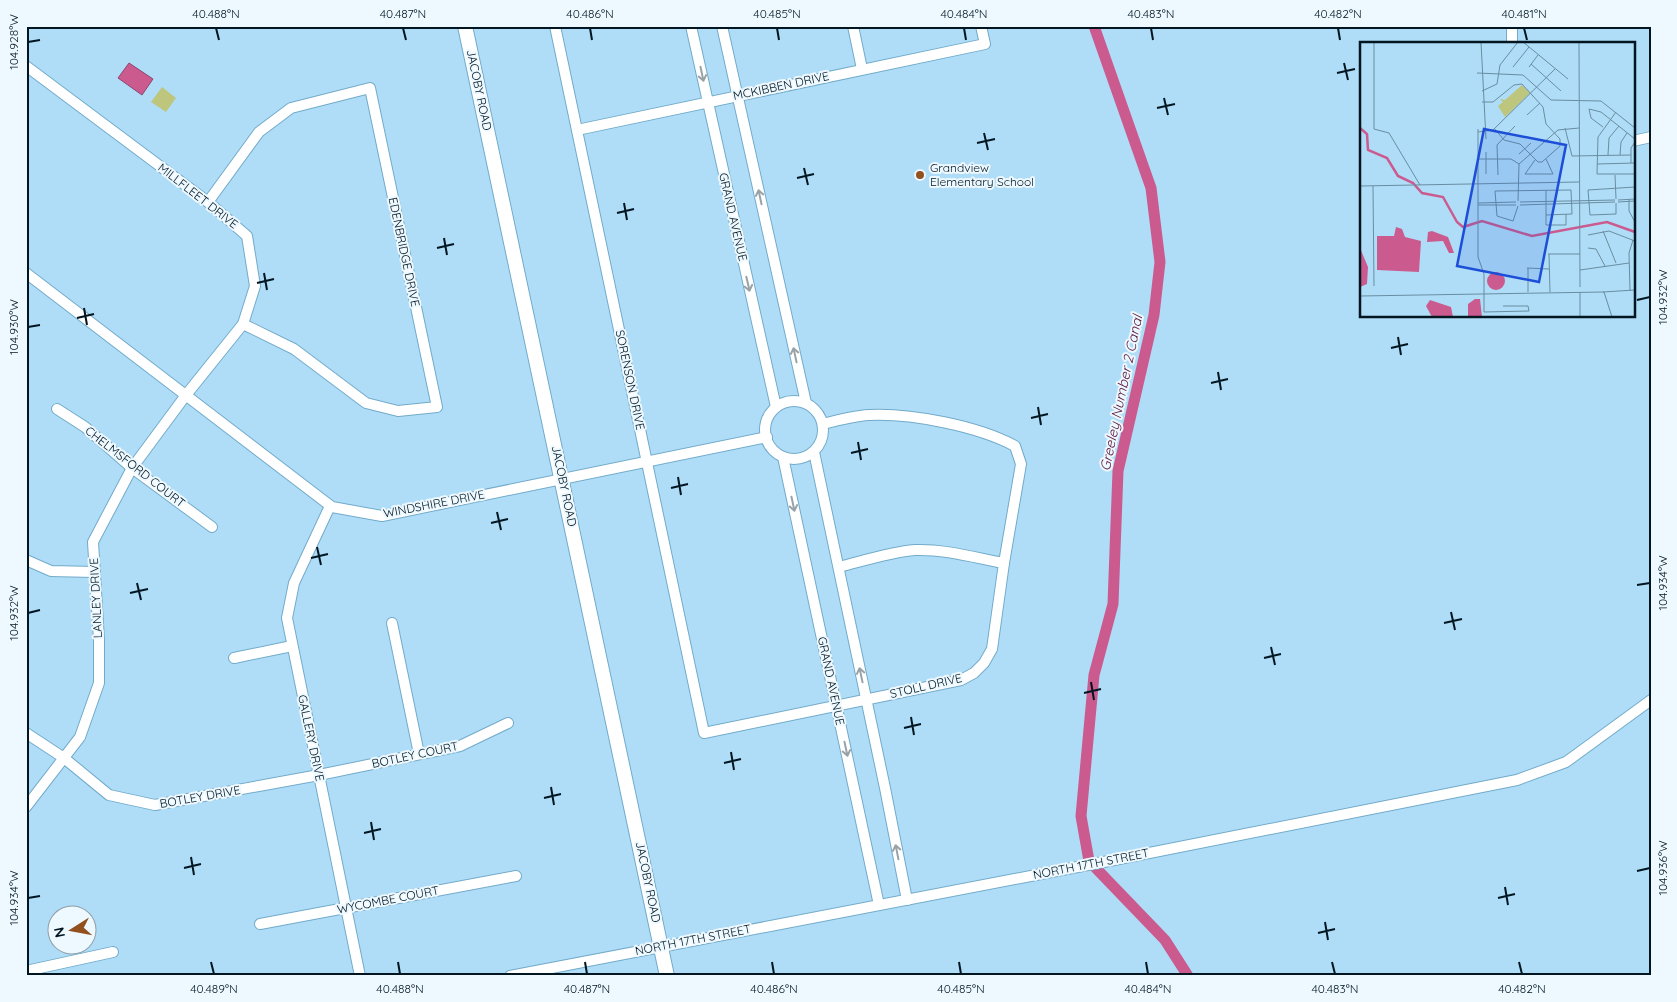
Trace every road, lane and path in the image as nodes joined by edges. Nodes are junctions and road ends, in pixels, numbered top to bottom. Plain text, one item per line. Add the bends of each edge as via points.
1 (465, 26) edge
2 (555, 26) edge
3 (691, 26) edge
4 (722, 26) edge
5 (853, 26) edge
6 (981, 26) edge
7 (1512, 26) edge
8 (1512, 42) edge
9 (26, 66) edge
10 (862, 69) junction
11 (738, 96) junction
12 (708, 102) junction
13 (577, 130) junction
14 (1651, 137) edge
15 (1634, 141) edge
16 (208, 202) junction
17 (26, 273) edge
18 (243, 324) junction
19 (186, 395) junction
20 (806, 403) junction
21 (776, 407) junction
22 (57, 409) dead end
23 (823, 424) junction
24 (766, 437) junction
25 (814, 452) junction
26 (783, 457) junction
27 (647, 461) junction
28 (132, 468) junction
29 (562, 479) junction
30 (330, 506) junction
31 (212, 527) dead end
32 (26, 560) edge
33 (1004, 563) junction
34 (839, 567) junction
35 (94, 572) junction
36 (392, 623) dead end
37 (292, 646) junction
38 (234, 658) dead end
39 (866, 700) junction
40 (1651, 700) edge
41 (837, 706) junction
42 (508, 723) dead end
43 (26, 733) edge
44 (704, 733) joint
45 (418, 754) junction
46 (64, 758) junction
47 (319, 775) junction
48 (26, 807) edge
49 (516, 876) dead end
50 (906, 900) junction
51 (879, 905) junction
52 (346, 908) junction
53 (260, 924) dead end
54 (662, 946) junction
55 (113, 952) dead end
56 (26, 971) edge
57 (360, 976) edge
58 (510, 976) edge
59 (667, 976) edge

1 - 29 street, JACOBY ROAD
2 - 13 street, SORENSON DRIVE
3 -> 12 street, GRAND AVENUE
4 - 11 street
5 - 10 street
6 - 10 street, MCKIBBEN DRIVE via 985,44
7 - 8 street
9 - 16 street, MILLFLEET DRIVE
10 - 11 street, MCKIBBEN DRIVE
11 - 12 street, MCKIBBEN DRIVE
20 -> 11 street
12 - 13 street, MCKIBBEN DRIVE
12 -> 21 street, GRAND AVENUE
13 - 27 street, SORENSON DRIVE
14 - 15 street
16 - 18 street, MILLFLEET DRIVE via 247,236 256,286
16 - 18 street, EDENBRIDGE DRIVE via 259,132 291,108 370,88 436,406 398,411 366,403 294,349
17 - 19 street, WINDSHIRE DRIVE
18 - 19 street, MILLFLEET DRIVE
19 - 28 street, LANLEY DRIVE
19 - 30 street, WINDSHIRE DRIVE
20 - 21 street via 793,400
20 - 23 street via 817,411
21 - 24 street via 769,414
22 - 28 street, CHELMSFORD COURT via 85,427
23 - 25 street via 822,438
23 - 33 street, STOLL DRIVE via 869,415 900,416 946,422 1015,446 1021,464
24 - 26 street via 774,451
24 - 27 street, WINDSHIRE DRIVE
25 - 26 street via 802,458
25 - 34 street
26 -> 41 street, GRAND AVENUE
27 - 29 street, WINDSHIRE DRIVE
27 - 44 street, SORENSON DRIVE
28 - 31 street, CHELMSFORD COURT
28 - 35 street, LANLEY DRIVE via 93,542
29 - 30 street, WINDSHIRE DRIVE via 382,516
29 - 54 street, JACOBY ROAD
30 - 37 street, GALLERY DRIVE via 294,583 287,618
32 - 35 street via 51,571
33 - 34 street via 915,550
33 - 39 street, STOLL DRIVE via 992,649 974,673 961,680
39 -> 34 street
35 - 46 street, LANLEY DRIVE via 99,683 80,737
36 - 45 street
37 - 38 street
37 - 47 street, GALLERY DRIVE
39 - 41 street, STOLL DRIVE
50 -> 39 street
40 - 50 street, NORTH 17TH STREET via 1566,762 1517,780
41 - 44 street, STOLL DRIVE
41 -> 51 street, GRAND AVENUE
42 - 45 street, BOTLEY COURT via 460,746
43 - 46 street, BOTLEY DRIVE
45 - 47 street, BOTLEY COURT
46 - 47 street, BOTLEY DRIVE via 109,795 155,805
46 - 48 street, LANLEY DRIVE
47 - 52 street, GALLERY DRIVE
49 - 52 street, WYCOMBE COURT
50 - 51 street, NORTH 17TH STREET
51 - 54 street, NORTH 17TH STREET
52 - 53 street, WYCOMBE COURT
52 - 57 street, GALLERY DRIVE
54 - 58 street, NORTH 17TH STREET
54 - 59 street, JACOBY ROAD
55 - 56 street

